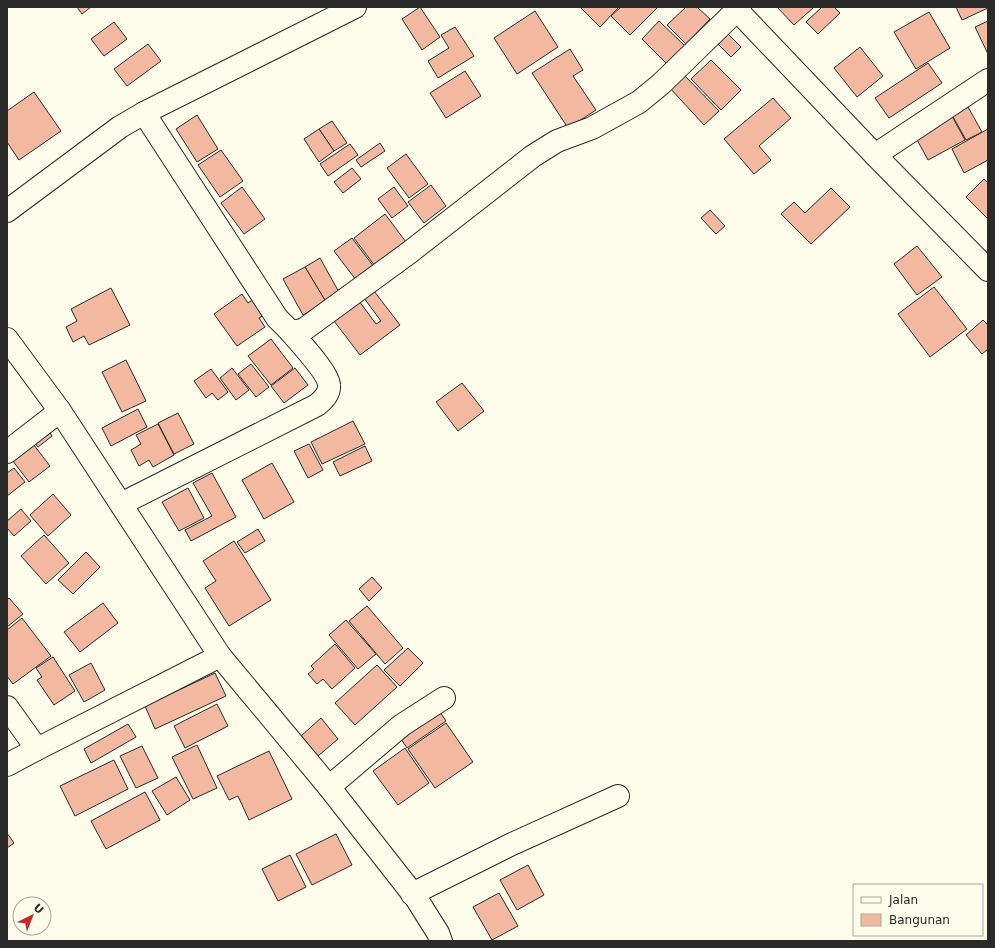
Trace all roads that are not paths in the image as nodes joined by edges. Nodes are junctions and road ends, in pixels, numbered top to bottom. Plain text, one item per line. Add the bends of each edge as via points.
1 (355, 7) edge
2 (737, 8) edge
3 (988, 80) edge
4 (144, 113) junction
5 (875, 155) junction
6 (7, 211) edge
7 (988, 270) edge
8 (290, 331) junction
9 (7, 339) edge
10 (60, 411) junction
11 (7, 452) edge
12 (122, 504) junction
13 (220, 656) junction
14 (444, 698) dead end
15 (7, 707) edge
16 (37, 748) junction
17 (7, 765) edge
18 (329, 787) junction
19 (618, 796) dead end
20 (412, 894) junction
21 (441, 941) edge

1 - 4 street
2 - 5 street
2 - 8 street via 661,84 639,102 592,128 557,141 533,156 410,252 306,328
3 - 5 street
4 - 6 street via 120,127
4 - 8 street via 277,318
5 - 7 street
8 - 12 street via 326,375 329,385 326,397 317,405
9 - 10 street
10 - 11 street
10 - 12 street
12 - 13 street
13 - 16 street
13 - 18 street
14 - 18 street via 402,725
15 - 16 street
16 - 17 street
18 - 20 street
19 - 20 street via 512,844
20 - 21 street

